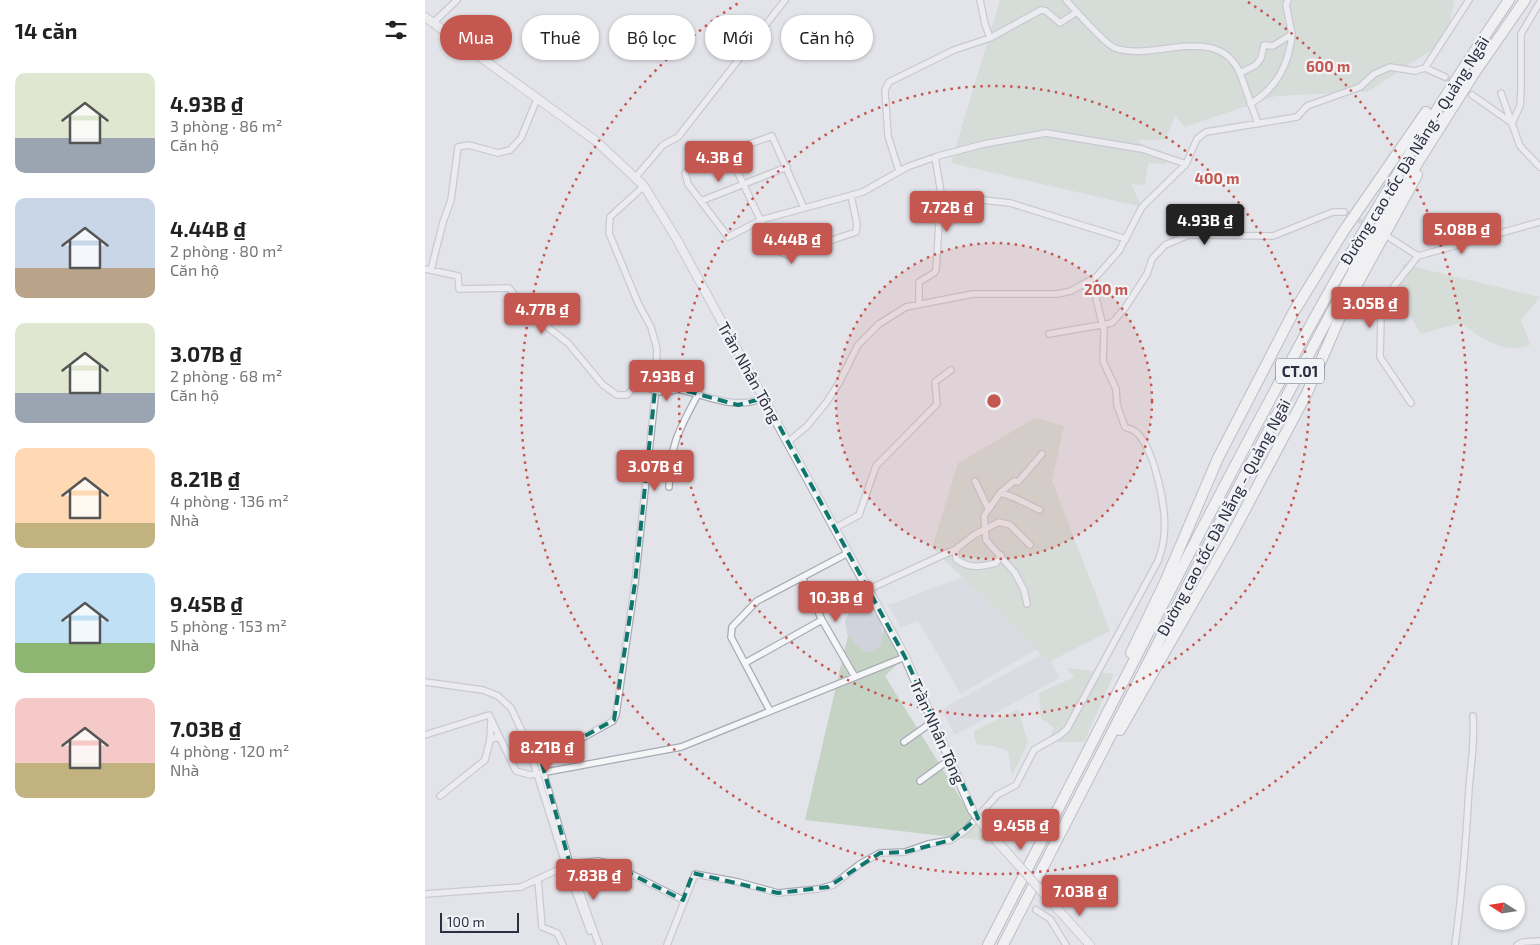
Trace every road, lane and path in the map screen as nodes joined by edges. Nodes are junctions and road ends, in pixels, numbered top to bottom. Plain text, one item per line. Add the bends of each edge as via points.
1 (457, 0) edge
2 (785, 0) edge
3 (980, 0) edge
4 (1066, 0) edge
5 (1288, 0) edge
6 (1469, 0) edge
7 (1508, 0) edge
8 (1525, 0) edge
9 (1540, 2) edge
10 (1077, 12) junction
11 (425, 17) edge
12 (433, 23) junction
13 (1292, 34) junction
14 (990, 38) junction
15 (1425, 68) junction
16 (1240, 72) junction
17 (1473, 75) junction
18 (1445, 77) tunnel mouth
19 (1501, 92) dead end
20 (1472, 94) tunnel mouth
21 (537, 99) junction
22 (1250, 104) junction
23 (1513, 123) junction
24 (1258, 124) junction
25 (728, 152) junction
26 (935, 157) junction
27 (1186, 164) junction
28 (787, 167) junction
29 (1540, 167) edge
30 (899, 171) junction
31 (635, 178) junction
32 (745, 185) junction
33 (644, 186) junction
34 (851, 196) junction
35 (941, 200) junction
36 (701, 201) junction
37 (804, 208) junction
38 (1344, 212) tunnel mouth
39 (761, 220) junction
40 (1540, 222) edge
41 (1390, 238) dead end
42 (1126, 239) junction
43 (1418, 256) junction
44 (428, 270) edge
45 (1096, 298) dead end
46 (919, 304) junction
47 (1103, 325) junction
48 (1049, 334) dead end
49 (951, 370) dead end
50 (655, 390) junction
51 (697, 396) junction
52 (764, 398) junction
53 (1411, 403) dead end
54 (788, 442) junction
55 (1042, 454) dead end
56 (975, 481) dead end
57 (669, 487) dead end
58 (1000, 493) junction
59 (988, 508) junction
60 (1040, 510) dead end
61 (835, 528) junction
62 (985, 530) junction
63 (1030, 545) dead end
64 (956, 549) junction
65 (848, 553) junction
66 (1001, 555) junction
67 (802, 577) junction
68 (867, 590) junction
69 (1027, 604) dead end
70 (822, 620) junction
71 (905, 657) junction
72 (745, 663) junction
73 (855, 677) junction
74 (425, 682) edge
75 (770, 711) junction
76 (1473, 716) dead end
77 (491, 719) junction
78 (935, 720) junction
79 (425, 734) edge
80 (490, 740) junction
81 (501, 740) junction
82 (904, 742) dead end
83 (1084, 754) junction
84 (1102, 756) junction
85 (951, 759) junction
86 (539, 771) junction
87 (920, 781) dead end
88 (440, 796) dead end
89 (568, 865) junction
90 (538, 879) junction
91 (425, 894) edge
92 (683, 900) junction
93 (1036, 910) dead end
94 (1540, 941) edge
95 (563, 945) edge
96 (597, 945) edge
97 (667, 945) edge
98 (988, 945) edge
99 (1003, 945) edge
100 (1067, 945) edge
101 (1090, 945) edge
102 (1455, 945) edge
103 (1517, 945) edge

1 - 12 street
2 - 31 street via 678,137 663,145
3 - 14 street
4 - 10 street
5 - 13 street via 1286,5
6 - 15 street
7 - 83 highway, Đường cao tốc Đà Nẵng - Quảng Ngãi / CT.01 via 1429,120 1343,263
7 - 83 highway via 1343,232 1293,312 1218,458 1165,582
8 - 17 highway, Đường cao tốc Đà Nẵng - Quảng Ngãi / CT.01
9 - 23 street via 1521,34 1520,106
10 - 14 street via 1060,23 1041,10
10 - 16 street via 1106,43 1114,47 1129,51 1215,48 1232,57
11 - 12 street, Trần Nhân Tông
12 - 21 street, Trần Nhân Tông
13 - 16 street via 1273,46 1264,45 1256,65
13 - 22 street via 1290,54 1279,77 1268,92
14 - 30 street via 954,50 887,84 888,136
15 - 18 street
15 - 24 street via 1415,71 1389,67 1374,74 1360,87 1307,106 1297,117
16 - 22 street
17 - 84 highway, Đường cao tốc Đà Nẵng - Quảng Ngãi / CT.01 via 1355,268 1240,484
17 - 84 highway via 1347,302 1307,393 1230,538
19 - 23 street
20 - 23 street
21 - 31 street, Trần Nhân Tông via 596,141
21 - 44 street via 521,138 510,150 498,153 469,145 458,147 451,200
22 - 24 street
23 - 29 street via 1520,146
24 - 27 street via 1206,132 1197,140
25 - 28 street via 773,136
25 - 32 street
25 - 36 street via 698,162 685,172 685,179
26 - 27 street via 1047,133 1142,149
26 - 30 street
26 - 35 street
27 - 42 street via 1142,207
28 - 32 street
28 - 37 street
30 - 34 street
31 - 33 street, Trần Nhân Tông
32 - 36 street
32 - 39 street
33 - 50 street via 610,217 608,224 638,303 651,327 657,350
33 - 52 street, Trần Nhân Tông
34 - 37 street
34 - 39 street via 856,232 789,255 779,251 770,240
35 - 42 street via 1011,203
35 - 46 street via 936,270 919,282
36 - 39 street via 726,237
37 - 39 street
38 - 47 street via 1333,212 1273,236 1189,235 1165,245 1152,260 1147,274 1125,308 1112,322
40 - 43 street
41 - 43 street
42 - 46 street via 1096,277 1071,291 1047,295 973,294
43 - 53 street via 1394,286 1381,317 1379,356
44 - 50 street via 457,276 459,289 509,288 524,308 568,343 594,376 617,395 625,396 637,384
45 - 47 street
46 - 54 street via 892,314 858,344 826,403
47 - 48 street
47 - 92 street via 1103,361 1116,389 1117,405 1125,427 1135,432 1145,446 1154,468 1164,534 1158,561 1065,732 1034,750 1016,784 997,796 966,830 951,840 905,852 880,853 833,885 818,889 777,893 695,874
49 - 61 street via 935,382 937,404 876,466 859,515
50 - 51 street via 683,390
50 - 86 street via 635,583 616,715 613,721 541,760
51 - 52 street via 738,405
51 - 57 street via 674,442
52 - 54 street, Trần Nhân Tông
54 - 61 street, Trần Nhân Tông
55 - 58 street via 1018,482 1014,481
56 - 59 street
58 - 59 street
58 - 60 street via 1014,496
59 - 62 street via 984,516
61 - 65 street, Trần Nhân Tông
62 - 63 street via 1003,522
62 - 64 street
62 - 66 street via 986,540
64 - 66 street via 956,559 965,565 979,567 995,563
64 - 68 street
65 - 67 street
65 - 68 street, Trần Nhân Tông
66 - 69 street via 1025,590
67 - 70 street
67 - 72 street via 757,601 732,627 731,637
68 - 71 street, Trần Nhân Tông
70 - 72 street
70 - 73 street
71 - 73 street
71 - 78 street, Trần Nhân Tông
72 - 75 street
73 - 75 street
74 - 86 street via 483,690 504,701 520,724
75 - 86 street via 681,747
76 - 102 street via 1475,738 1467,840
77 - 79 street via 489,715
77 - 80 street
77 - 81 street
78 - 82 street
78 - 85 street, Trần Nhân Tông
80 - 81 street via 496,737
80 - 88 street via 485,760
81 - 86 street via 517,771 530,775
83 - 98 highway, CT.01
84 - 99 highway, CT.01
85 - 87 street
85 - 101 street, Trần Nhân Tông, bridge via 972,810 986,829
86 - 89 street
89 - 90 street
89 - 92 street via 598,861 611,864
89 - 96 street
90 - 91 street via 521,886
90 - 95 street via 543,927 557,934
92 - 97 street
93 - 100 street via 1050,919
94 - 103 street

